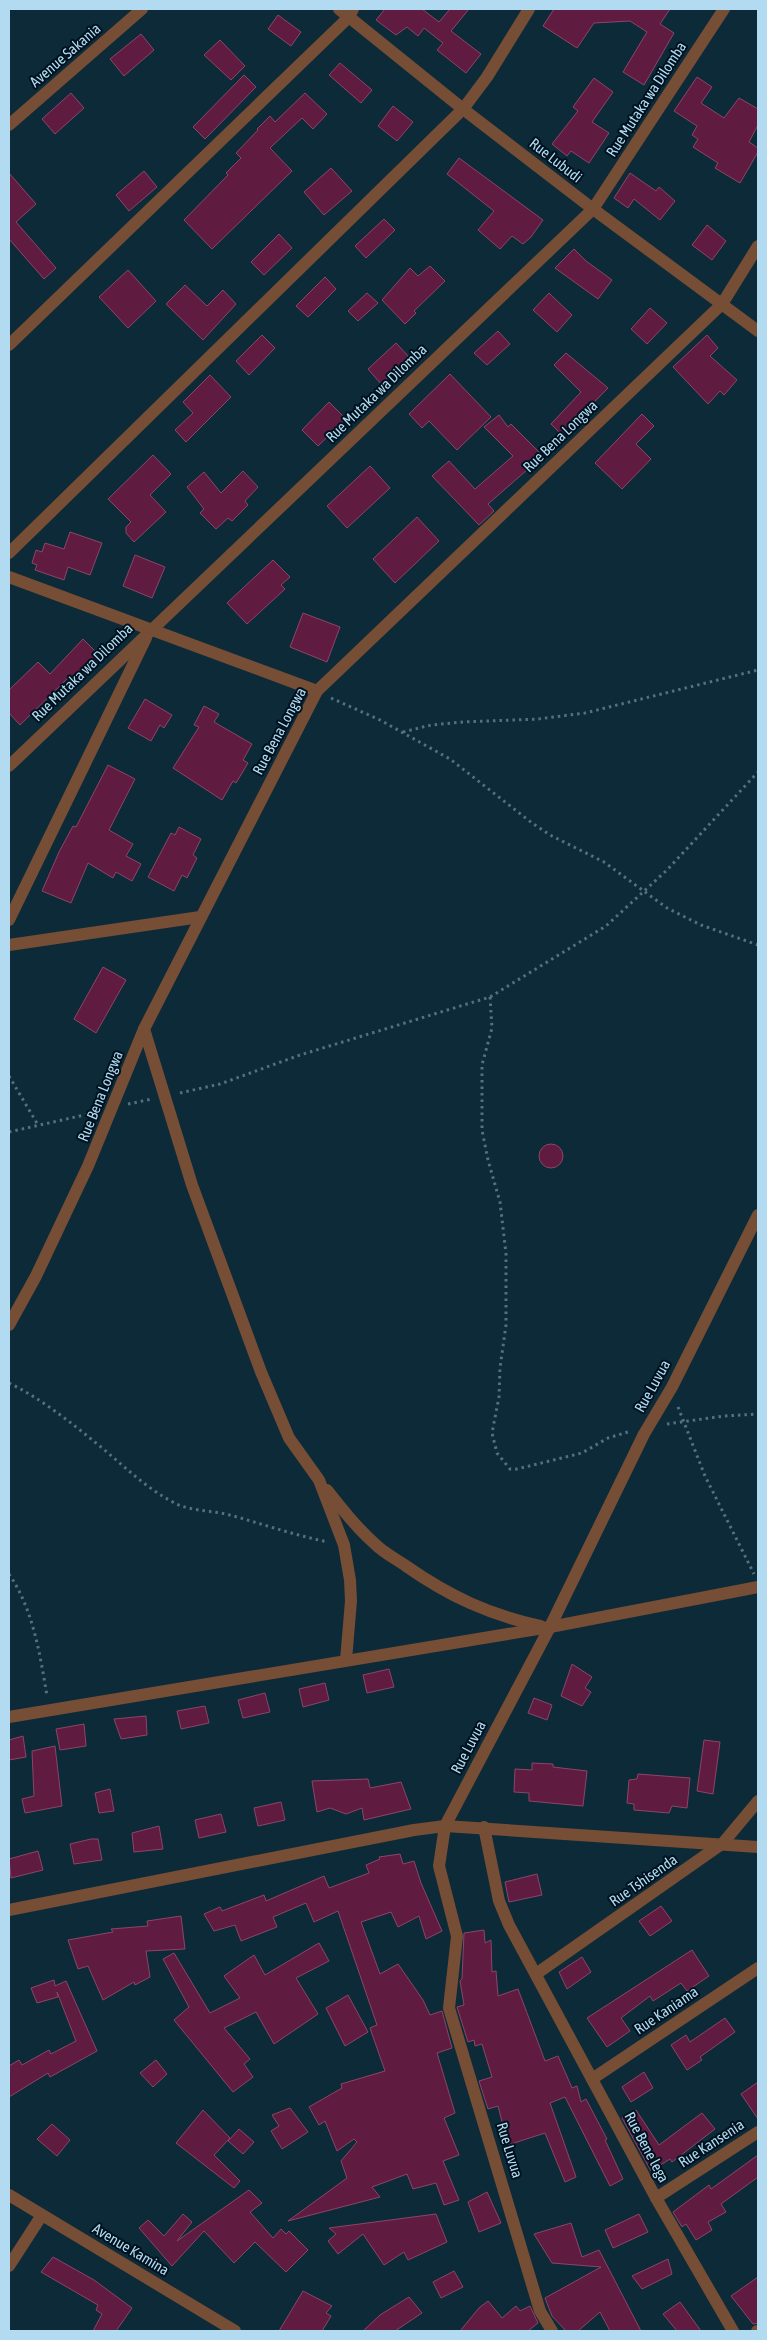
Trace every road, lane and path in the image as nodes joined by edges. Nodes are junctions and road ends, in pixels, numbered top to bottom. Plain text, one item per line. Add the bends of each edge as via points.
1 (142, 9) edge
2 (529, 9) edge
3 (724, 9) edge
4 (347, 11) edge
5 (463, 109) junction
6 (9, 125) edge
7 (593, 209) junction
8 (758, 246) edge
9 (722, 304) junction
10 (758, 331) edge
11 (9, 345) edge
12 (9, 553) edge
13 (9, 577) edge
14 (151, 629) junction
15 (758, 670) edge
16 (317, 691) junction
17 (402, 732) junction
18 (9, 766) edge
19 (758, 772) edge
20 (644, 893) junction
21 (200, 917) junction
22 (9, 920) edge
23 (9, 945) edge
24 (758, 945) edge
25 (490, 997) junction
26 (144, 1029) junction
27 (9, 1076) edge
28 (165, 1096) junction
29 (114, 1107) junction
30 (38, 1125) junction
31 (9, 1132) edge
32 (758, 1215) edge
33 (9, 1325) edge
34 (9, 1383) edge
35 (672, 1388) junction
36 (758, 1414) edge
37 (683, 1421) junction
38 (644, 1434) junction
39 (319, 1480) junction
40 (344, 1545) junction
41 (9, 1574) edge
42 (756, 1581) edge
43 (550, 1627) junction
44 (346, 1660) junction
45 (49, 1709) junction
46 (9, 1717) edge
47 (758, 1801) edge
48 (445, 1826) junction
49 (484, 1827) junction
50 (724, 1843) junction
51 (758, 1847) edge
52 (9, 1910) edge
53 (758, 1968) edge
54 (536, 1974) junction
55 (592, 2079) junction
56 (758, 2132) edge
57 (9, 2195) edge
58 (656, 2198) junction
59 (42, 2214) junction
60 (9, 2266) edge
61 (235, 2331) edge
62 (552, 2331) edge
63 (733, 2331) edge

1 - 6 street, Avenue Sakania
2 - 5 street
3 - 7 street, Rue Mutaka wa Dilomba
4 - 5 street, Rue Lubudi
4 - 11 street
5 - 7 street, Rue Lubudi
5 - 12 street
7 - 9 street, Rue Lubudi
7 - 14 street, Rue Mutaka wa Dilomba
8 - 9 street, Rue Bena Longwa
9 - 10 street, Rue Lubudi
9 - 16 street, Rue Bena Longwa
13 - 14 street
14 - 16 street
14 - 18 street, Rue Mutaka wa Dilomba
14 - 22 street
15 - 17 path via 585,714 431,725
16 - 17 path
16 - 21 street, Rue Bena Longwa
17 - 20 path via 450,759 532,823 604,862
19 - 20 path
20 - 24 path via 700,925
20 - 25 path via 606,926
21 - 23 street
21 - 26 street, Rue Bena Longwa
25 - 28 path via 300,1055 220,1084
25 - 38 path via 492,1028 482,1064 482,1130 500,1202 506,1254 506,1326 500,1397 492,1432 497,1453 510,1469 517,1469 582,1454 618,1434
26 - 28 street
26 - 29 street, Rue Bena Longwa
27 - 30 path
28 - 29 path
28 - 39 street via 192,1185 261,1372 289,1438
29 - 30 path
29 - 33 street, Rue Bena Longwa via 36,1276
30 - 31 path
32 - 35 street, Rue Luvua
34 - 40 path via 45,1404 173,1503
35 - 37 path
35 - 38 street, Rue Luvua
36 - 37 path
37 - 38 path via 664,1424
37 - 42 path via 708,1483
38 - 43 street, Rue Luvua
39 - 40 street
39 - 43 street via 350,1520 376,1545 413,1571 484,1611
40 - 44 street via 351,1601
41 - 45 path via 24,1598 40,1655
42 - 43 street
43 - 44 street
43 - 48 street, Rue Luvua
44 - 45 street
45 - 46 street
47 - 50 street, Rue Tshisenda
48 - 49 street
48 - 52 street
48 - 62 street, Rue Luvua via 439,1866 457,1936 449,1996 450,2013 540,2310
49 - 50 street
49 - 54 street, Rue Bene lega via 499,1901
50 - 51 street
50 - 54 street, Rue Tshisenda
53 - 55 street, Rue Kaniama
54 - 55 street, Rue Bene lega
55 - 58 street, Rue Bene lega
56 - 58 street, Rue Kansenia
57 - 59 street, Avenue Kamina
58 - 63 street, Rue Bene lega
59 - 60 street
59 - 61 street, Avenue Kamina

